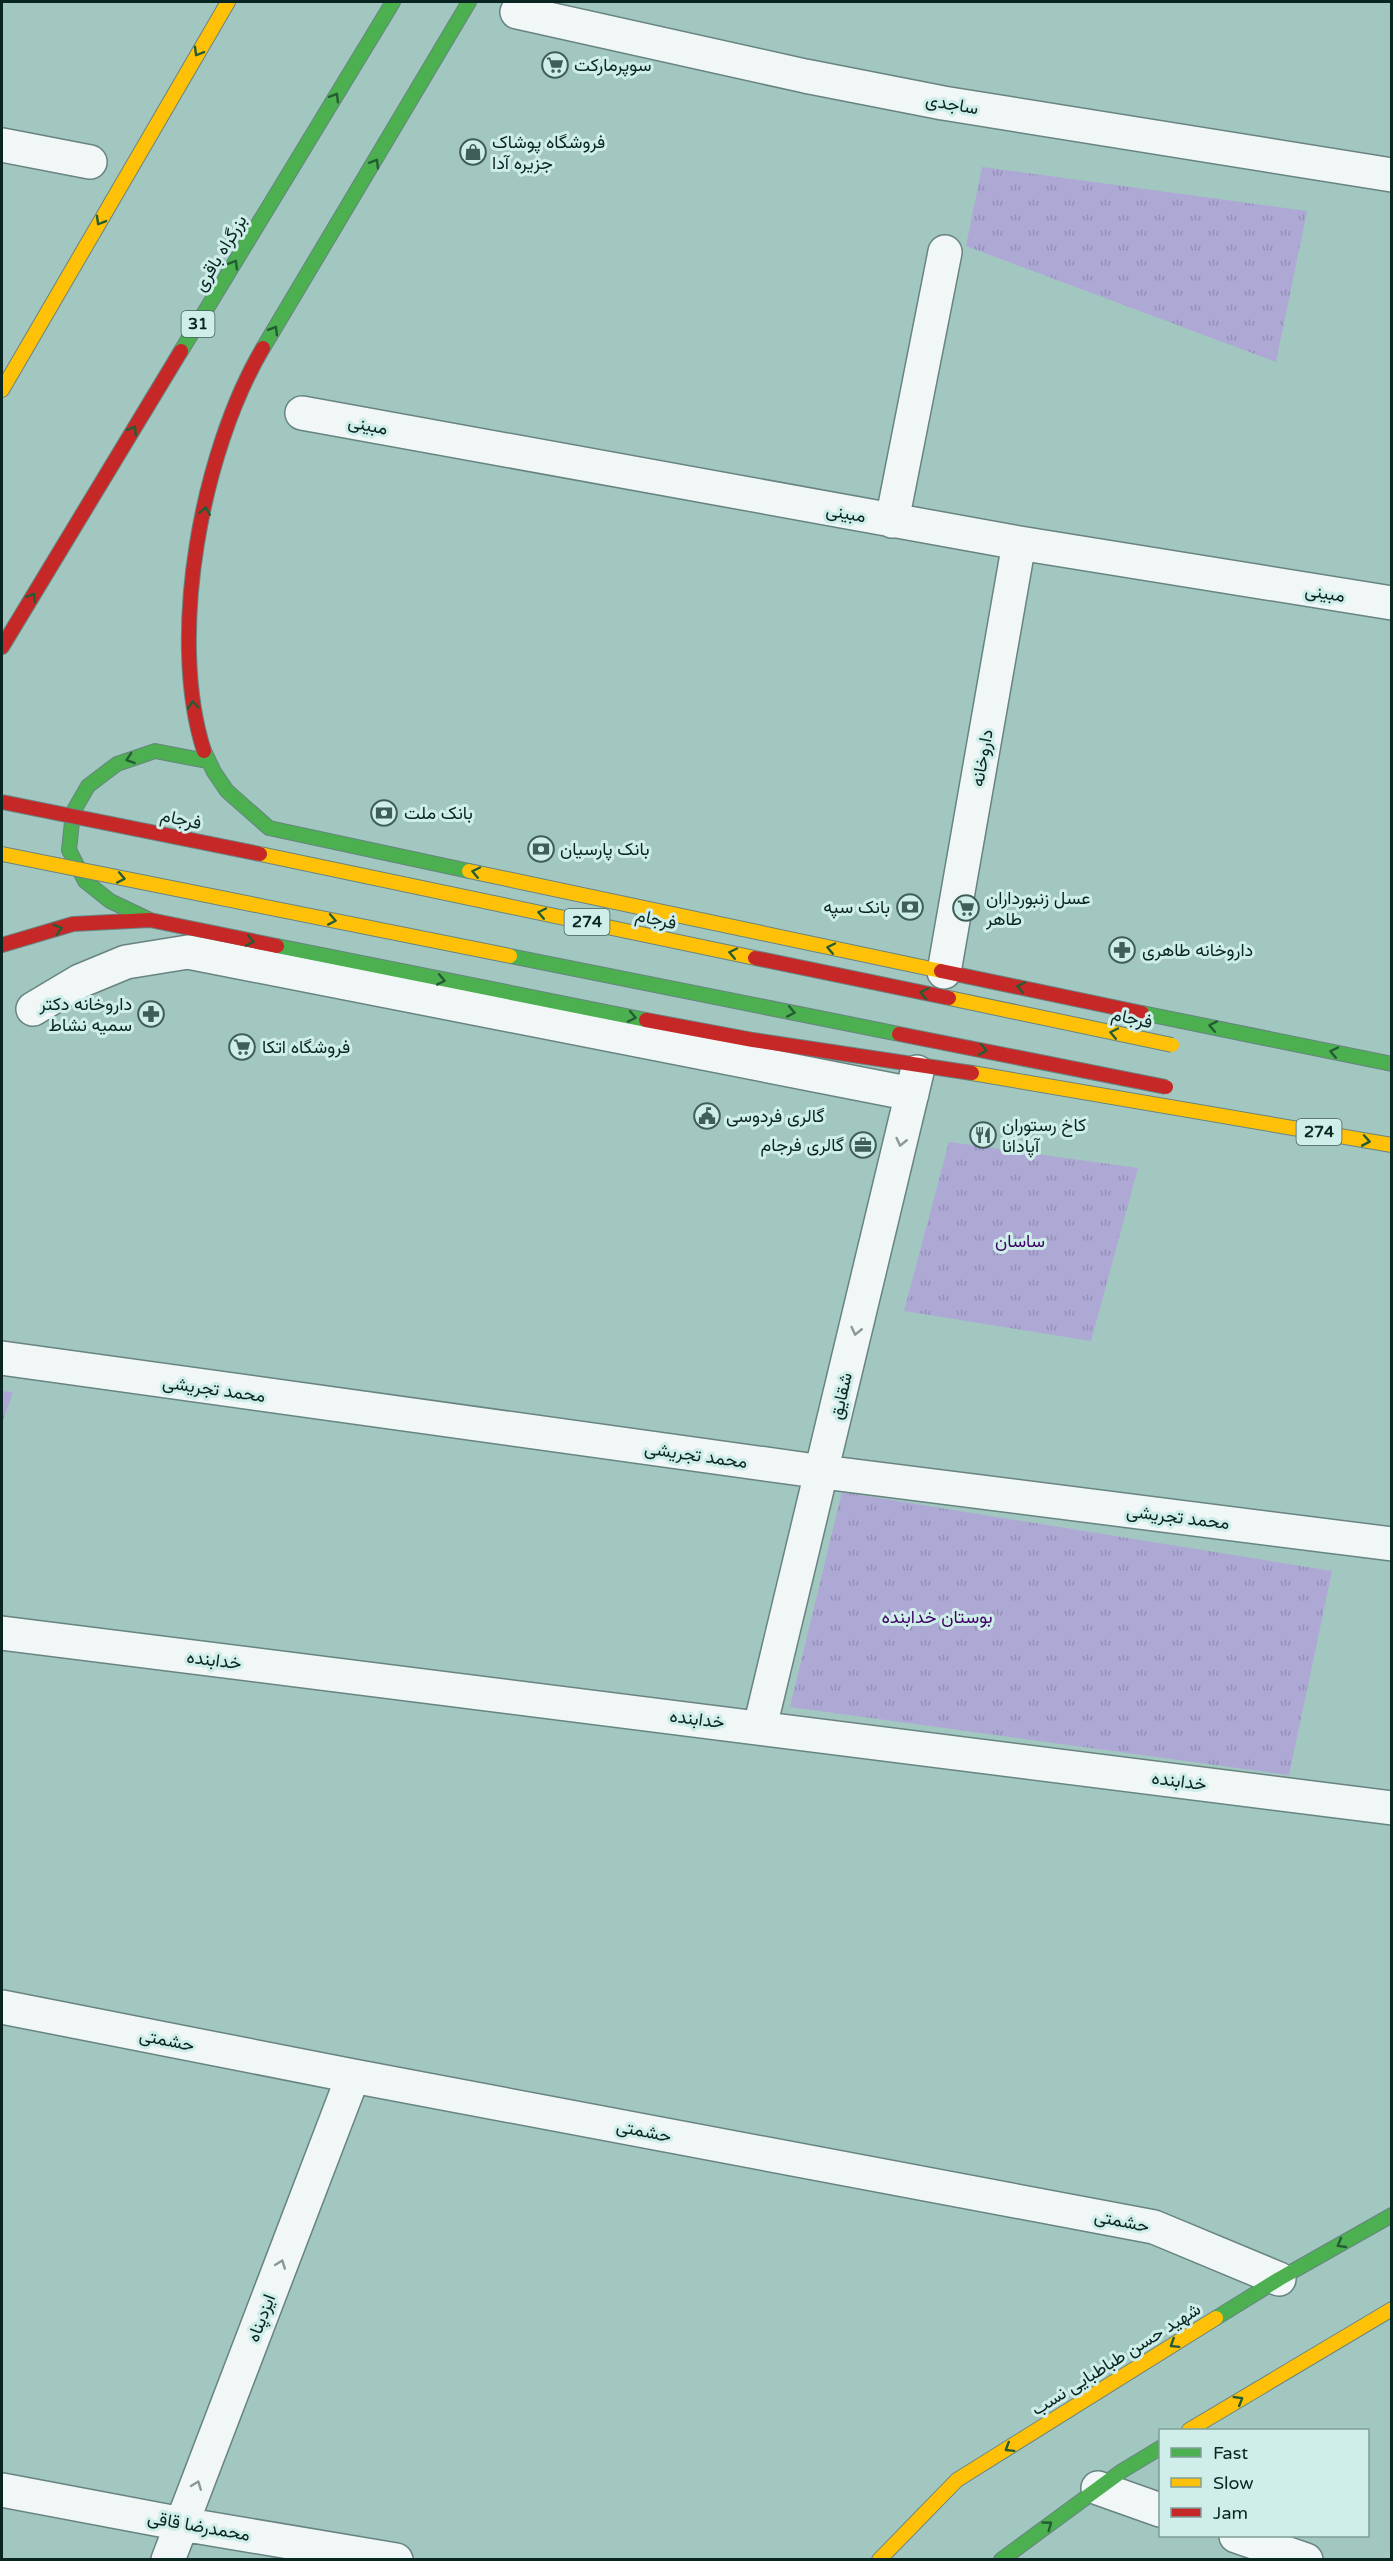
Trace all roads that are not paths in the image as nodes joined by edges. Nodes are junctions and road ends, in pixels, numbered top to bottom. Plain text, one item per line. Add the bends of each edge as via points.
1 (228, 2) edge
2 (393, 2) edge
3 (470, 2) edge
4 (517, 12) dead end
5 (2, 145) edge
6 (90, 162) dead end
7 (1392, 175) edge
8 (945, 252) dead end
9 (2, 390) edge
10 (302, 413) dead end
11 (892, 521) junction
12 (1019, 543) junction
13 (1392, 603) edge
14 (2, 647) edge
15 (207, 761) junction
16 (2, 802) edge
17 (2, 854) edge
18 (150, 920) junction
19 (2, 945) edge
20 (944, 972) junction
21 (33, 1009) dead end
22 (1270, 1038) junction
23 (1215, 1042) dead end
24 (1177, 1045) dead end
25 (1392, 1064) edge
26 (916, 1079) junction
27 (1247, 1120) junction
28 (1392, 1145) edge
29 (2, 1358) edge
30 (823, 1472) junction
31 (1392, 1544) edge
32 (2, 1634) edge
33 (760, 1727) junction
34 (1392, 1808) edge
35 (2, 2007) edge
36 (353, 2076) junction
37 (1392, 2214) edge
38 (1279, 2279) junction
39 (1392, 2309) edge
40 (1191, 2429) edge
41 (1159, 2449) edge
42 (1098, 2488) junction
43 (2, 2490) edge
44 (1159, 2509) edge
45 (182, 2524) junction
46 (1242, 2537) edge
47 (168, 2559) edge
48 (396, 2559) edge
49 (879, 2559) edge
50 (1001, 2559) edge
51 (1306, 2559) edge

1 -> 9 main road
14 -> 2 main road, بزرگراه باقری / 31
15 -> 3 main road via 193,712 190,621 207,498 232,406
4 - 7 street, ساجدی via 932,101
5 - 6 street
8 - 11 street
10 - 11 street, مبینی
11 - 12 street, مبینی
12 - 13 street, مبینی
12 - 20 street, داروخانه
15 -> 18 main road via 155,751 117,764 88,786 73,812 69,850 86,881 110,901
20 -> 15 main road via 269,828 242,808
24 -> 16 main road, فرجام / 274, bridge
17 -> 27 main road, 274, bridge via 1176,1091
19 -> 18 main road via 73,924
18 -> 26 main road via 753,1040
22 -> 20 main road
21 - 26 street via 80,981 126,962 188,952
22 - 23 main road
25 -> 22 main road
26 - 27 main road
26 -> 30 street, شقایق
27 -> 28 main road, 274
29 - 30 street, محمد تجریشی
30 - 31 street, محمد تجریشی
30 - 33 street, شقایق
32 - 33 street, خدابنده
33 - 34 street, خدابنده
35 - 36 street, حشمتی
36 - 38 street, حشمتی via 1154,2227
45 -> 36 street, ایزدپناه
37 -> 38 main road, شهید حسن طباطبایی نسب
38 -> 49 main road, شهید حسن طباطبایی نسب via 957,2480
40 -> 39 main road
41 - 42 main road
42 - 44 street
50 -> 42 main road
43 - 45 street, محمدرضا قاقی
45 - 47 street, ایزدپناه
45 - 48 street, محمدرضا قاقی
46 - 51 street

